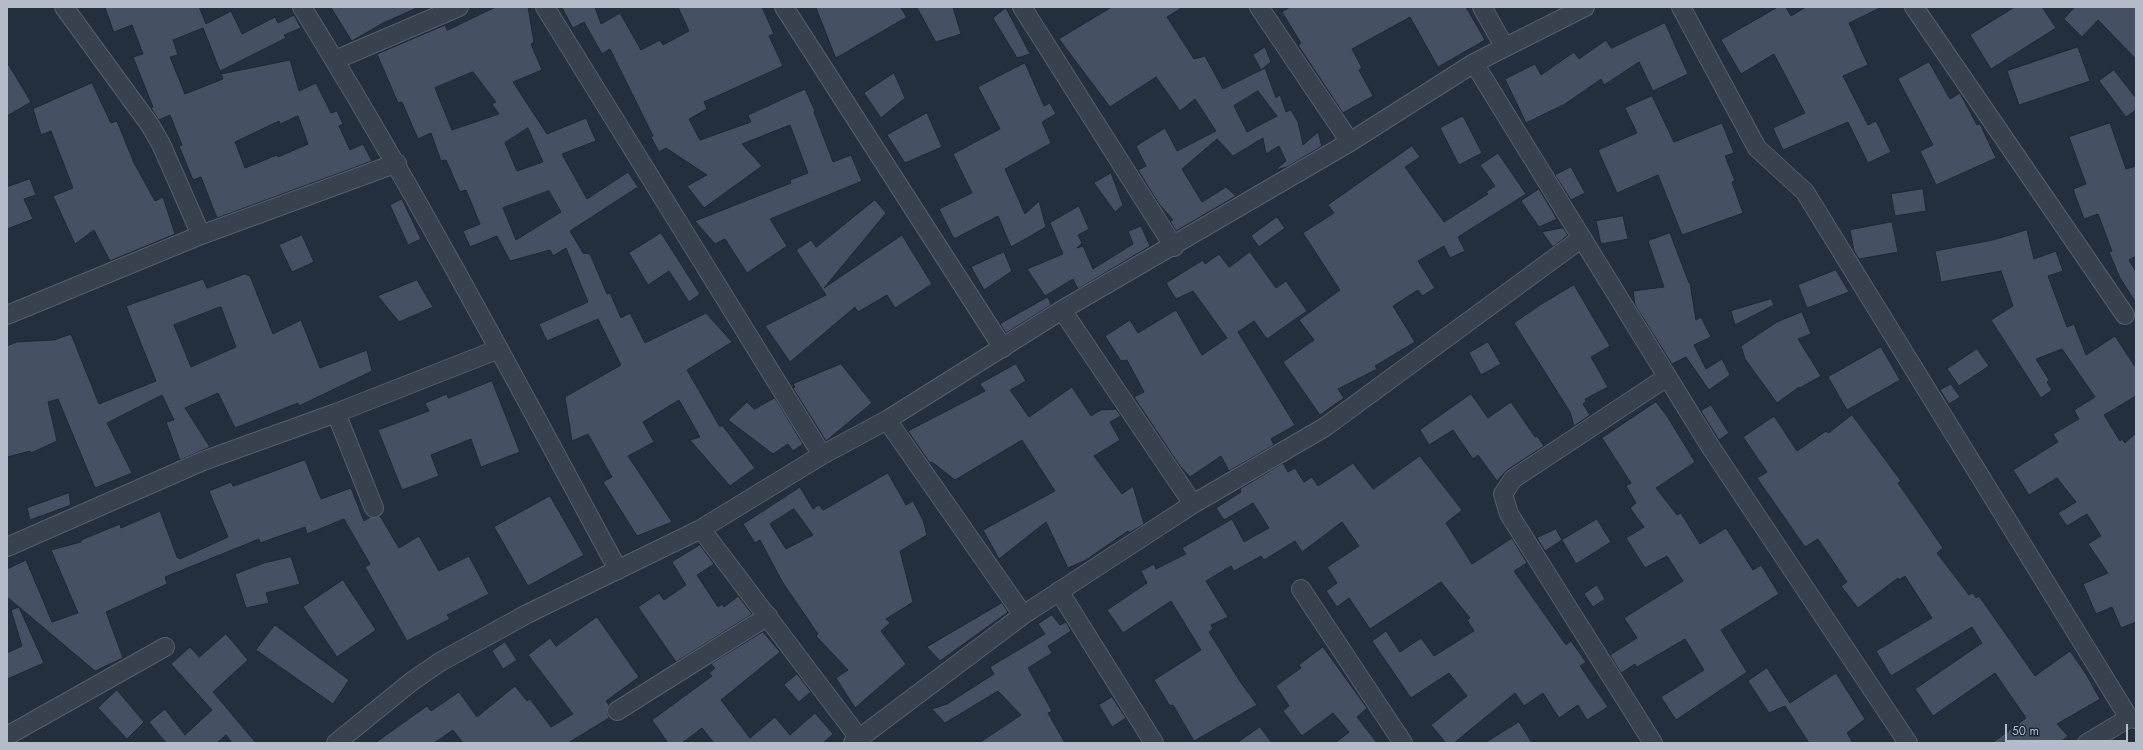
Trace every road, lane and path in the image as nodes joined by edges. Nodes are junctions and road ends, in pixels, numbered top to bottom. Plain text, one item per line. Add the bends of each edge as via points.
1 (64, 7) edge
2 (302, 7) edge
3 (459, 7) edge
4 (545, 7) edge
5 (784, 7) edge
6 (1022, 7) edge
7 (1258, 7) edge
8 (1482, 7) edge
9 (1585, 7) edge
10 (1681, 7) edge
11 (1914, 7) edge
12 (1504, 46) junction
13 (335, 60) junction
14 (1474, 63) junction
15 (1350, 142) junction
16 (397, 163) junction
17 (201, 235) junction
18 (1582, 238) junction
19 (1174, 247) junction
20 (1062, 310) junction
21 (7, 314) edge
22 (2125, 315) dead end
23 (1003, 348) junction
24 (499, 349) junction
25 (1667, 377) junction
26 (336, 413) junction
27 (887, 420) junction
28 (822, 455) junction
29 (1193, 504) junction
30 (374, 508) dead end
31 (701, 529) junction
32 (7, 547) edge
33 (618, 570) junction
34 (1301, 589) dead end
35 (1059, 591) junction
36 (1023, 615) junction
37 (768, 616) junction
38 (166, 647) dead end
39 (617, 710) dead end
40 (2132, 718) edge
41 (7, 737) edge
42 (856, 740) edge
43 (12, 743) edge
44 (336, 743) edge
45 (1154, 743) edge
46 (1403, 743) edge
47 (1653, 743) edge
48 (1908, 743) edge
49 (2087, 743) edge

1 - 17 street via 150,125
2 - 13 street
3 - 13 street
4 - 28 street
5 - 23 street
6 - 19 street
7 - 15 street
8 - 12 street
9 - 12 street
10 - 40 street via 1757,148 1805,192
11 - 22 street
12 - 14 street
13 - 16 street
14 - 15 street
14 - 18 street
15 - 19 street
16 - 17 street
16 - 24 street
17 - 21 street
18 - 25 street
18 - 29 street via 1325,427
19 - 20 street
20 - 23 street
20 - 29 street
23 - 27 street
24 - 26 street
24 - 33 street
25 - 47 street via 1513,479 1503,494 1509,514
25 - 48 street via 1710,446
26 - 30 street
26 - 32 street via 203,461
27 - 28 street
27 - 36 street
28 - 31 street
29 - 35 street
31 - 33 street
31 - 37 street
33 - 44 street via 527,614 440,662 411,682
34 - 46 street
35 - 36 street
35 - 45 street
36 - 42 street
37 - 39 street
37 - 42 street
38 - 41 street
40 - 49 street
41 - 43 street

